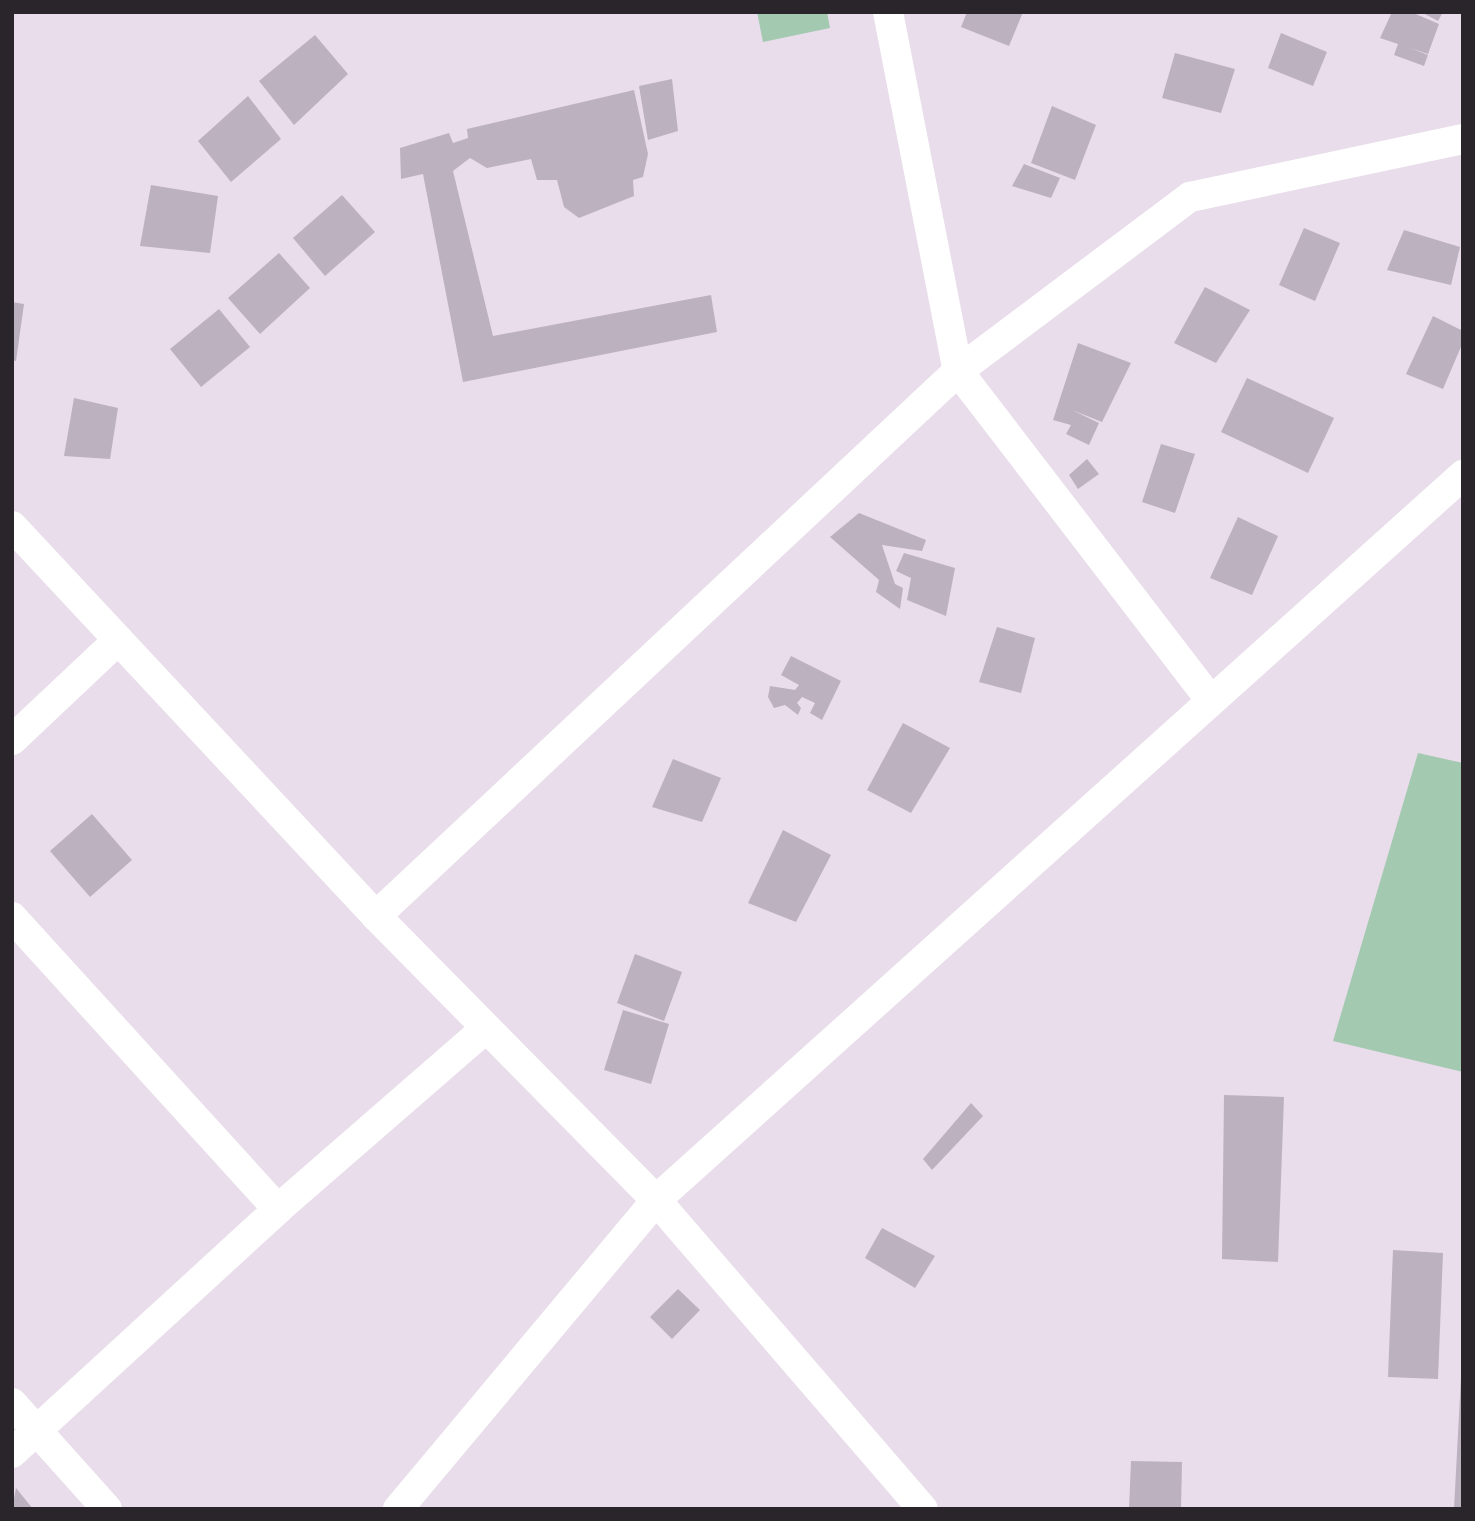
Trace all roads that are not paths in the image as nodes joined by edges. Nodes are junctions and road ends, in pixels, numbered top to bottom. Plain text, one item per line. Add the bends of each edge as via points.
1 (888, 12) edge
2 (1463, 139) edge
3 (958, 371) junction
4 (1463, 475) edge
5 (12, 526) edge
6 (118, 640) junction
7 (1209, 698) junction
8 (12, 740) edge
9 (376, 916) junction
10 (12, 917) edge
11 (486, 1028) junction
12 (656, 1200) junction
13 (278, 1209) junction
14 (12, 1403) edge
15 (38, 1430) junction
16 (12, 1453) edge
17 (107, 1509) edge
18 (398, 1509) edge
19 (923, 1509) edge

1 - 3 street
2 - 3 street via 1190,197
3 - 7 street
3 - 9 street
4 - 7 street
5 - 6 street
6 - 8 street
6 - 9 street
7 - 12 street
9 - 11 street
10 - 13 street
11 - 12 street
11 - 13 street
12 - 18 street
12 - 19 street
13 - 15 street
14 - 15 street
15 - 16 street
15 - 17 street

